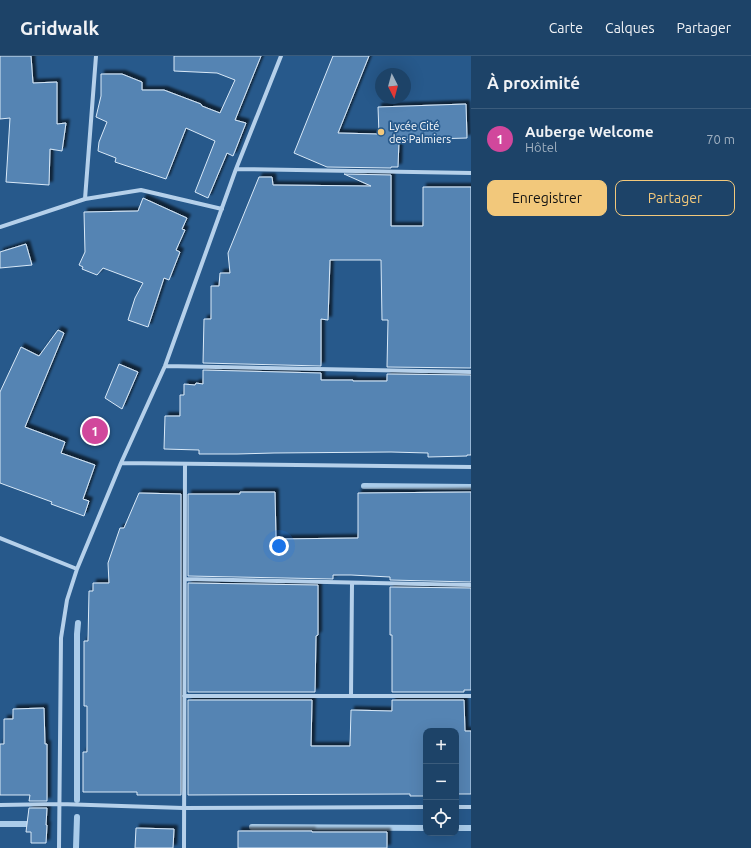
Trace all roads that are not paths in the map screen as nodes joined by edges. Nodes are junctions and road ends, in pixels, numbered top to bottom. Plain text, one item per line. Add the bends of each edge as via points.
1 (96, 56) edge
2 (281, 56) edge
3 (236, 169) junction
4 (471, 173) edge
5 (85, 199) junction
6 (222, 209) junction
7 (0, 227) edge
8 (165, 366) junction
9 (471, 372) edge
10 (121, 463) junction
11 (185, 464) junction
12 (471, 467) edge
13 (0, 538) edge
14 (77, 569) junction
15 (185, 579) junction
16 (352, 583) junction
17 (471, 585) edge
18 (184, 696) junction
19 (351, 696) junction
20 (471, 696) edge
21 (60, 804) junction
22 (0, 805) edge
23 (423, 807) edge
24 (459, 807) edge
25 (471, 807) edge
26 (183, 808) junction
27 (59, 848) edge
28 (184, 848) edge

1 - 5 street
2 - 3 street
3 - 4 street
3 - 6 street
5 - 6 street via 141,190
5 - 7 street
6 - 8 street
8 - 9 street
8 - 10 street
10 - 11 street
10 - 14 street
11 - 12 street
11 - 15 street
13 - 14 street
14 - 21 street via 67,600 61,638
15 - 16 street
15 - 18 street
16 - 17 street
16 - 19 street
18 - 19 street
18 - 26 street
19 - 20 street
21 - 22 street
21 - 26 street
21 - 27 street
23 - 26 street
24 - 25 street
26 - 28 street

